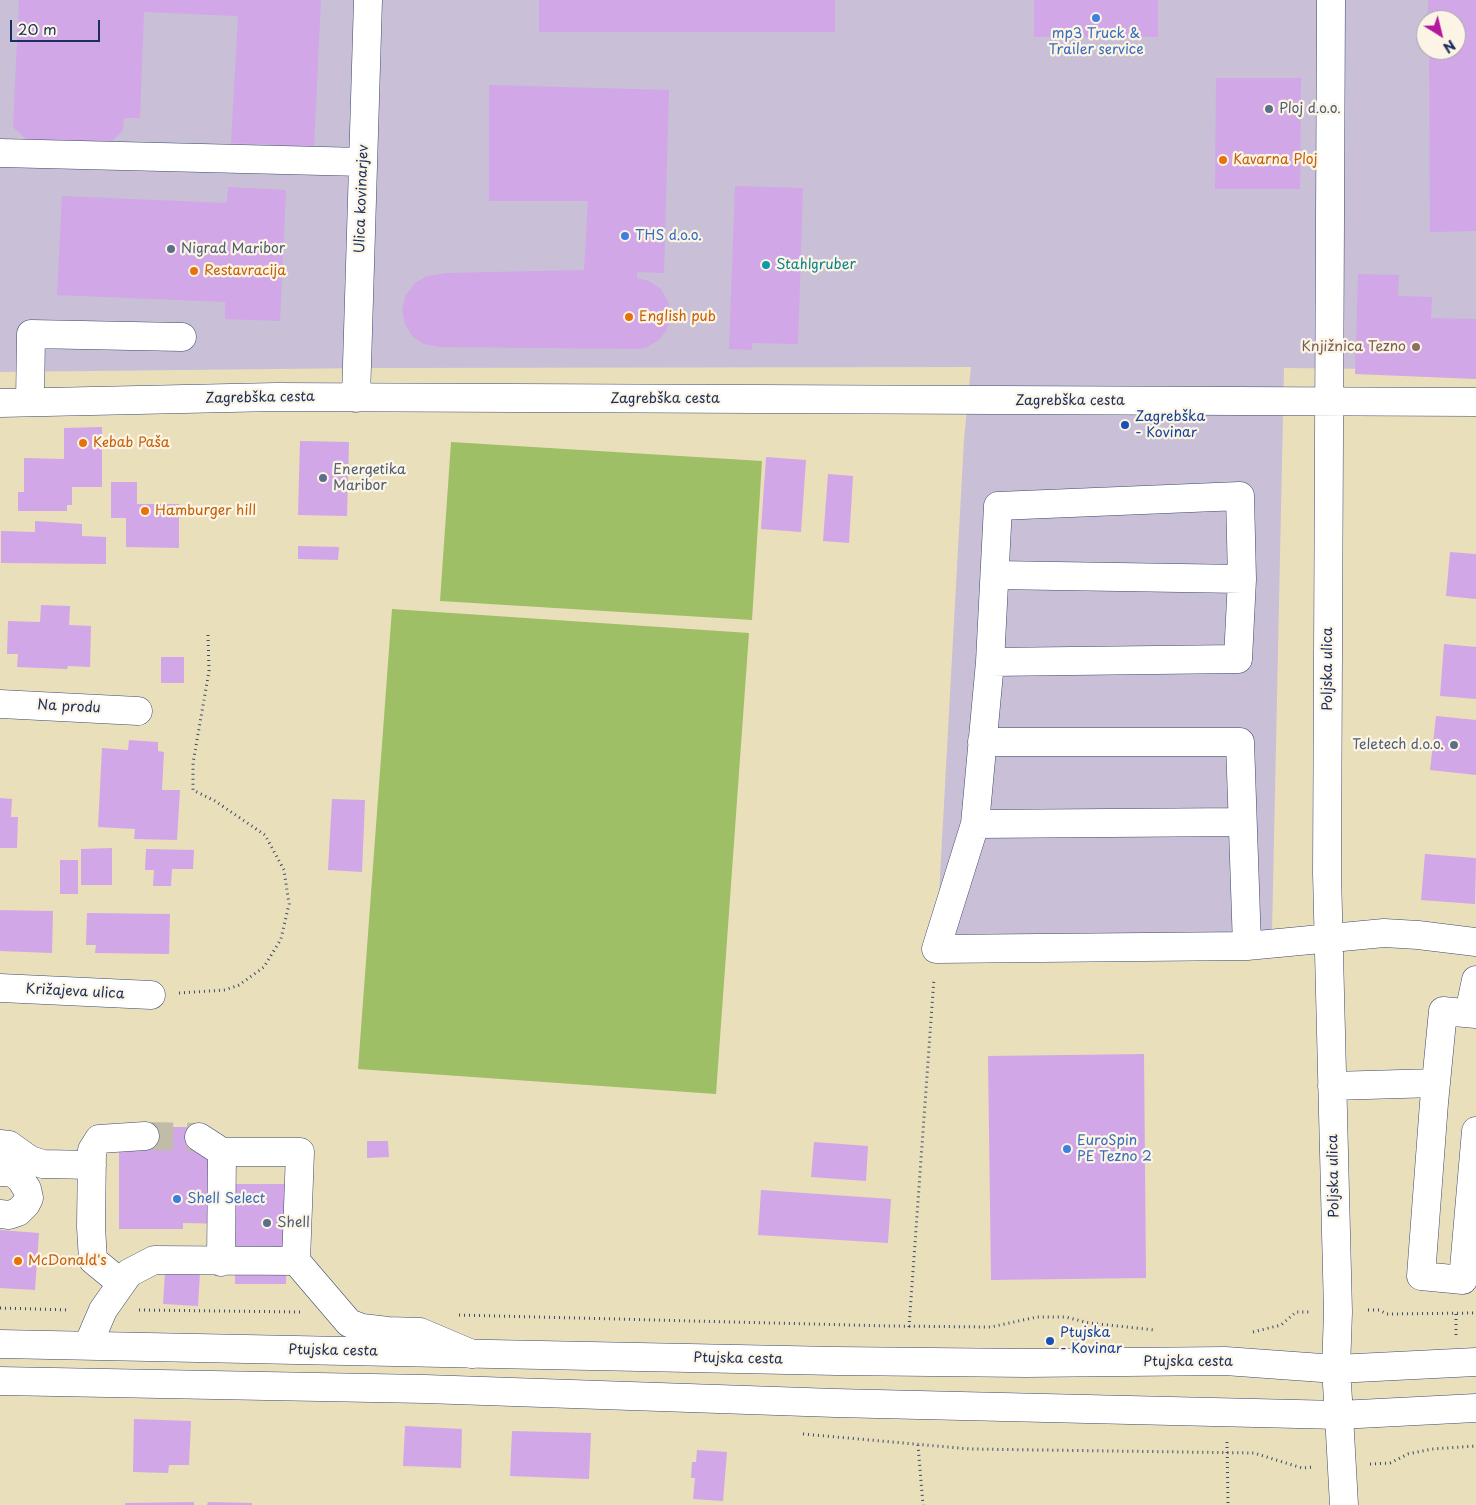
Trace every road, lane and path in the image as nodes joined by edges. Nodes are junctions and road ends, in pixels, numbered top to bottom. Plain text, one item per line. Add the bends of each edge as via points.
1 (368, 0) edge
2 (1331, 0) edge
3 (0, 153) edge
4 (363, 162) junction
5 (182, 337) dead end
6 (356, 398) junction
7 (1330, 401) junction
8 (30, 402) junction
9 (1476, 402) edge
10 (0, 403) edge
11 (995, 576) junction
12 (1242, 579) junction
13 (208, 635) dead end
14 (990, 662) junction
15 (0, 704) edge
16 (138, 711) dead end
17 (982, 742) junction
18 (1242, 822) junction
19 (975, 824) junction
20 (1330, 938) junction
21 (1476, 942) edge
22 (1246, 946) junction
23 (936, 949) junction
24 (1476, 980) edge
25 (0, 988) edge
26 (150, 995) joint
27 (1473, 1014) edge
28 (1436, 1084) junction
29 (1332, 1086) junction
30 (1476, 1131) edge
31 (145, 1136) tunnel mouth
32 (199, 1137) tunnel mouth
33 (4, 1145) edge
34 (222, 1152) junction
35 (92, 1165) junction
36 (0, 1172) edge
37 (0, 1214) edge
38 (296, 1261) junction
39 (221, 1262) junction
40 (121, 1284) junction
41 (0, 1308) edge
42 (103, 1310) junction
43 (1379, 1310) dead end
44 (339, 1312) junction
45 (1296, 1312) dead end
46 (1476, 1313) edge
47 (452, 1315) dead end
48 (909, 1327) junction
49 (1164, 1331) dead end
50 (1245, 1334) dead end
51 (0, 1344) edge
52 (88, 1345) junction
53 (473, 1354) junction
54 (1476, 1362) edge
55 (1336, 1369) junction
56 (0, 1381) edge
57 (1476, 1408) edge
58 (1339, 1415) junction
59 (800, 1434) dead end
60 (918, 1445) junction
61 (1476, 1446) edge
62 (1227, 1453) junction
63 (1390, 1464) dead end
64 (1302, 1468) dead end
65 (923, 1505) edge
66 (1228, 1505) edge
67 (1344, 1505) edge

1 - 4 street, Ulica kovinarjev
2 - 7 street
3 - 4 street
4 - 6 street, Ulica kovinarjev
5 - 8 street via 31,334
6 - 7 street, Zagrebška cesta
6 - 8 street, Zagrebška cesta
7 - 9 street, Zagrebška cesta
7 - 20 street, Poljska ulica
8 - 10 street, Zagrebška cesta
11 - 12 street
11 - 12 street via 998,506 1240,496
11 - 14 street
12 - 14 street via 1238,659
13 - 26 path via 208,671 193,762 193,790 265,835 284,870 289,904 281,939 264,966 239,985 225,990
14 - 17 street
15 - 16 street, Na produ
17 - 18 street via 1240,742
17 - 19 street
18 - 19 street
18 - 22 street
19 - 23 street
20 - 21 street via 1384,933
20 - 22 street
20 - 29 street, Poljska ulica
22 - 23 street
23 - 48 path
24 - 27 street
25 - 26 street, Križajeva ulica
27 - 28 street via 1443,1011
28 - 29 street
28 - 30 street via 1421,1276 1463,1280
29 - 55 street, Poljska ulica via 1338,1312
31 - 35 street via 99,1139 92,1150
32 - 34 street
33 - 35 street via 43,1164
34 - 38 street via 300,1152
34 - 39 street
35 - 40 street via 93,1260
36 - 37 street via 11,1172 20,1178 29,1198 18,1212
38 - 39 street
38 - 44 street
39 - 40 street via 154,1260 129,1273
40 - 42 street
41 - 42 path
42 - 44 path
42 - 52 street
43 - 46 path via 1387,1314
44 - 53 street via 348,1323 362,1328 420,1332
45 - 50 path via 1281,1324
47 - 48 path
48 - 49 path via 991,1327 1037,1316
51 - 52 street, Ptujska cesta
52 - 53 street, Ptujska cesta
53 - 55 street, Ptujska cesta via 969,1363 1225,1361
54 - 55 street, Ptujska cesta
55 - 58 street, Poljska ulica
56 - 58 street via 416,1388 825,1403
57 - 58 street
58 - 67 street, Poljska ulica
59 - 60 path
60 - 62 path via 988,1450
60 - 65 path
61 - 63 path via 1408,1454
62 - 64 path via 1254,1453
62 - 66 path

